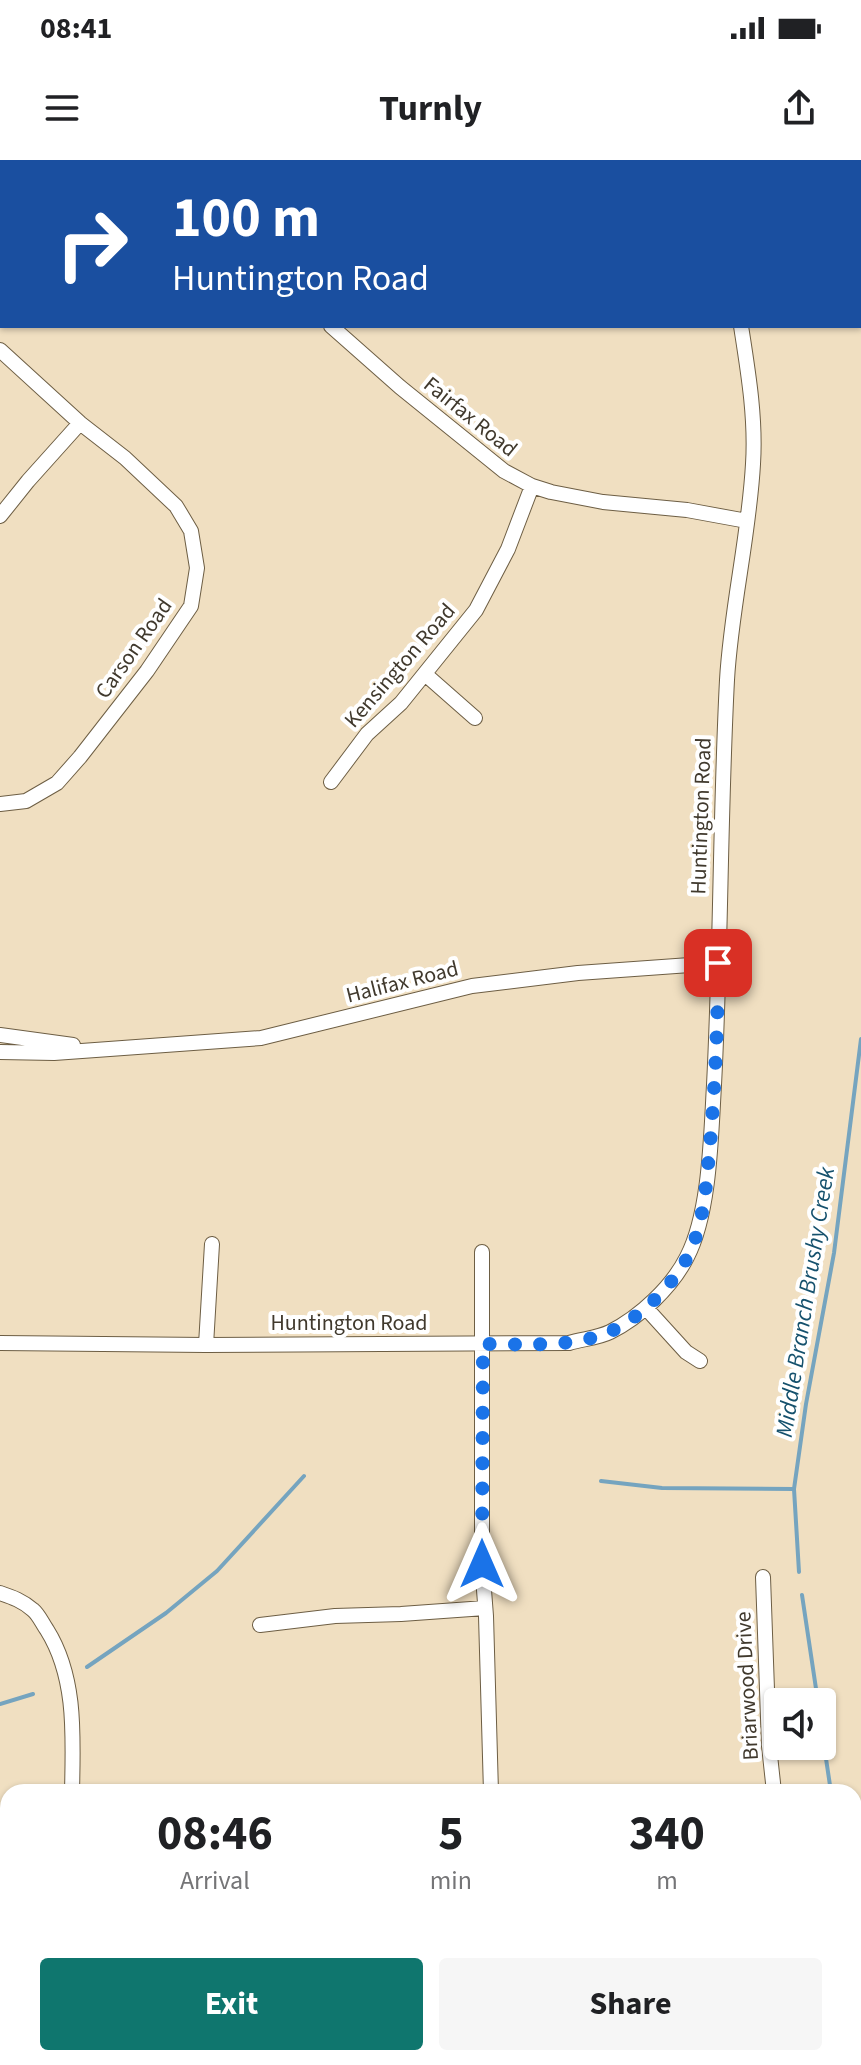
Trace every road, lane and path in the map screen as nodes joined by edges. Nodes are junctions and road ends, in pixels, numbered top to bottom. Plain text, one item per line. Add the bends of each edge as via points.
1 (333, 328) edge
2 (741, 328) edge
3 (0, 350) edge
4 (80, 423) junction
5 (532, 486) junction
6 (0, 516) edge
7 (747, 521) junction
8 (425, 674) junction
9 (475, 718) dead end
10 (331, 782) dead end
11 (0, 804) edge
12 (718, 963) junction
13 (0, 1035) edge
14 (97, 1048) junction
15 (0, 1052) edge
16 (212, 1244) dead end
17 (482, 1252) dead end
18 (646, 1308) junction
19 (0, 1343) edge
20 (483, 1344) junction
21 (206, 1345) junction
22 (700, 1361) dead end
23 (763, 1577) dead end
24 (0, 1593) edge
25 (485, 1608) junction
26 (260, 1625) dead end
27 (72, 1784) edge
28 (491, 1784) edge
29 (773, 1784) edge

1 - 5 street, Fairfax Road via 504,471
2 - 7 street, Huntington Road via 752,419
3 - 4 street, Carson Road
4 - 6 street
4 - 11 street, Carson Road via 176,506 191,531 197,568 191,606 147,671 57,783 26,801
5 - 7 street, Fairfax Road via 603,502
5 - 8 street, Kensington Road via 508,549 476,610
7 - 12 street, Huntington Road via 727,675
8 - 9 street
8 - 10 street, Kensington Road via 367,734
12 - 14 street, Halifax Road via 472,986 261,1038
12 - 18 street, Huntington Road via 711,1125 699,1224 687,1257
13 - 14 street, Halifax Road
14 - 15 street, Halifax Road
16 - 21 street
17 - 20 street
18 - 20 street, Huntington Road via 609,1332 569,1343
18 - 22 street
19 - 21 street, Huntington Road
20 - 21 street, Huntington Road
20 - 25 street
23 - 29 street, Briarwood Drive
24 - 27 street via 35,1611 64,1669 73,1722
25 - 26 street
25 - 28 street

